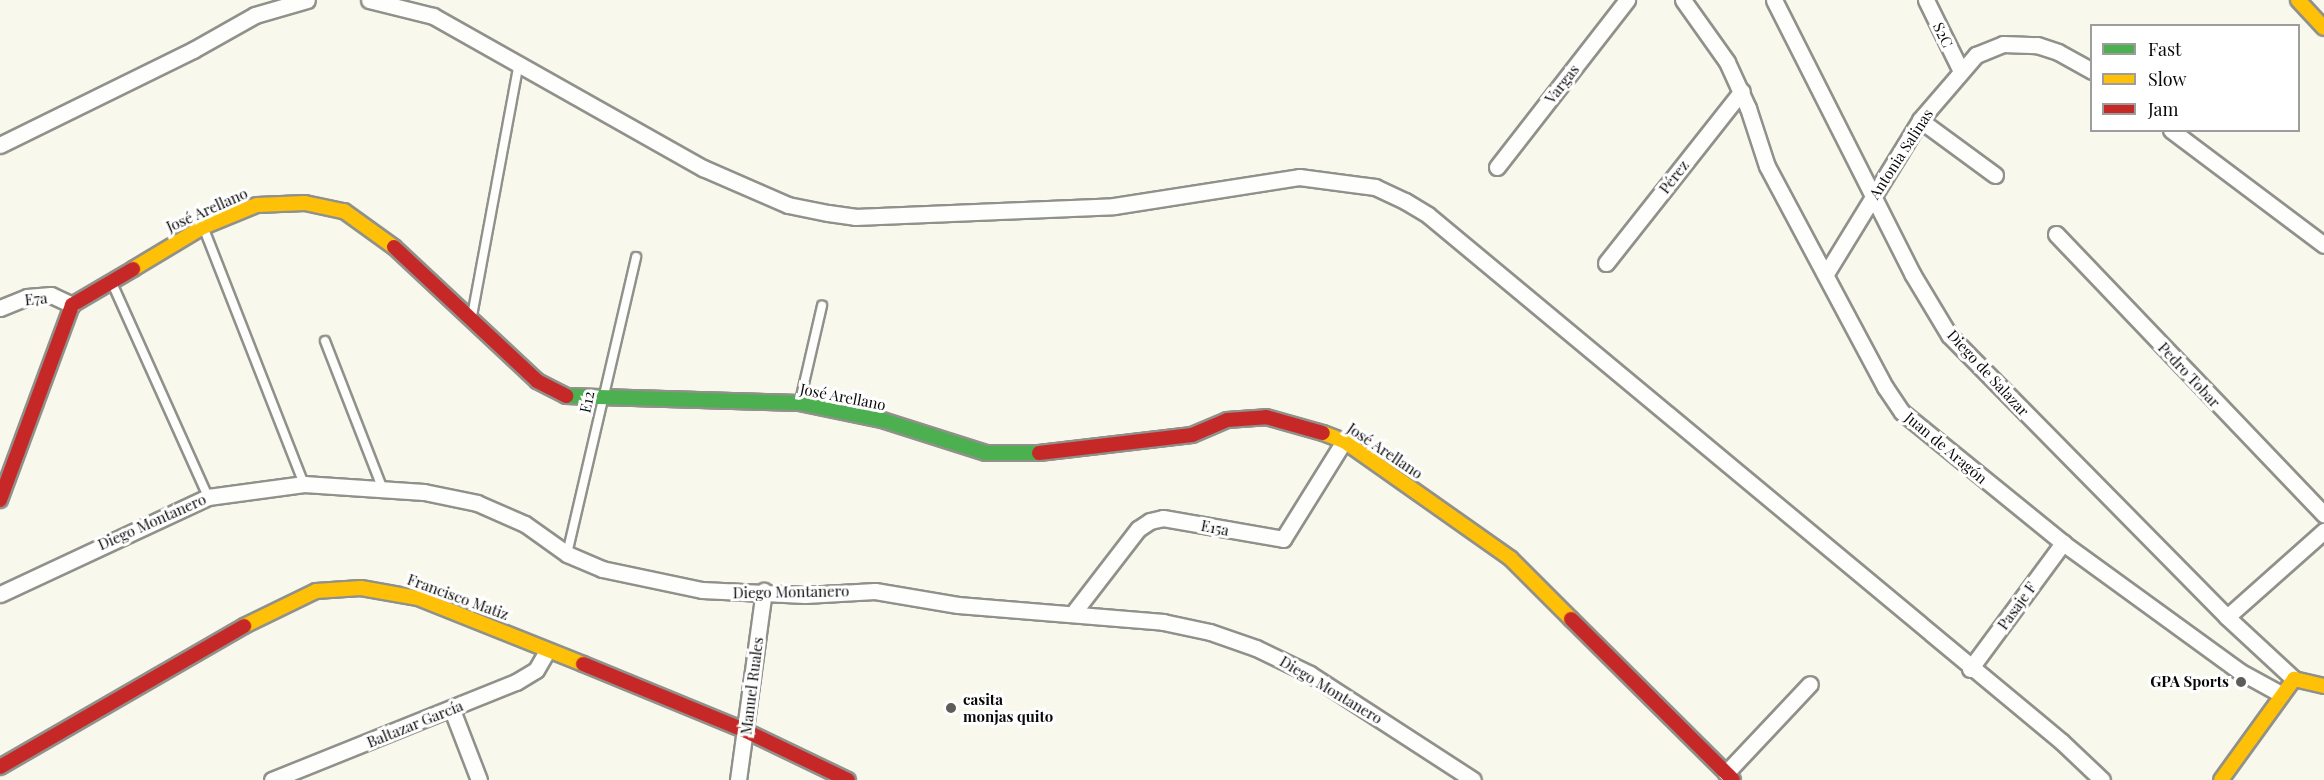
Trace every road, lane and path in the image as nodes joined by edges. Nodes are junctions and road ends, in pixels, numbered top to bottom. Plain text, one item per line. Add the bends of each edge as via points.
1 (307, 0) edge
2 (369, 0) edge
3 (1627, 0) edge
4 (1683, 0) edge
5 (1774, 0) edge
6 (1926, 0) edge
7 (2298, 0) edge
8 (2324, 28) edge
9 (519, 63) junction
10 (2090, 70) edge
11 (1961, 71) junction
12 (1742, 91) junction
13 (1920, 120) junction
14 (2174, 132) edge
15 (0, 145) edge
16 (1497, 167) dead end
17 (1995, 175) dead end
18 (1875, 194) junction
19 (203, 227) junction
20 (2056, 234) dead end
21 (2324, 245) edge
22 (636, 257) dead end
23 (1606, 262) dead end
24 (1827, 272) junction
25 (112, 281) junction
26 (72, 305) junction
27 (822, 306) dead end
28 (0, 308) edge
29 (472, 320) junction
30 (325, 341) dead end
31 (601, 401) junction
32 (800, 404) junction
33 (1344, 441) junction
34 (304, 484) junction
35 (382, 487) junction
36 (208, 497) junction
37 (0, 500) edge
38 (2324, 514) edge
39 (2324, 531) edge
40 (2063, 543) junction
41 (567, 554) junction
42 (764, 591) junction
43 (0, 594) edge
44 (1074, 612) junction
45 (2227, 617) junction
46 (547, 651) junction
47 (1970, 669) junction
48 (2294, 679) junction
49 (1810, 684) dead end
50 (2324, 686) edge
51 (2281, 694) junction
52 (452, 710) junction
53 (746, 731) junction
54 (0, 767) edge
55 (295, 776) edge
56 (1730, 777) edge
57 (272, 780) edge
58 (479, 780) edge
59 (738, 780) edge
60 (848, 780) edge
61 (1473, 780) edge
62 (2102, 780) edge
63 (2221, 780) edge

1 - 15 street via 255,15 194,50
2 - 9 street via 433,16
3 - 16 street, Vargas
4 - 12 street, Juan de Aragón via 1712,37
5 - 18 street, Diego de Salazar
6 - 11 street, S2C
7 - 8 main road
9 - 29 lane
9 - 47 street via 703,168 788,205 855,217 1114,206 1299,177 1375,187 1428,215
10 - 11 street, Antonia Salinas via 2058,52 2018,43 1976,55
11 - 13 street, Antonia Salinas
12 - 23 street, Pérez
12 - 24 street, Juan de Aragón via 1767,166
13 - 17 street
13 - 18 street, Antonia Salinas
14 - 21 street
18 - 24 street, Antonia Salinas
18 - 45 street, Diego de Salazar via 1913,275 1949,335
19 - 25 main road, José Arellano
19 - 29 main road, José Arellano via 257,205 305,203 344,211 378,232
19 - 34 lane
20 - 38 street, Pedro Tobar
22 - 31 lane, E12
24 - 40 street, Juan de Aragón via 1885,387 1902,412
25 - 26 main road, José Arellano
25 - 36 lane
26 - 28 street, E7a via 51,295 27,297
26 - 37 main road
27 - 32 lane
29 - 31 main road, José Arellano via 537,381 571,399
30 - 35 lane
31 - 32 main road, José Arellano
31 - 41 lane, E12
32 - 33 main road, José Arellano via 882,420 986,453 1025,455 1181,436 1227,420 1266,417 1307,426
33 - 44 street, E15a via 1284,539 1163,518 1150,521 1138,529
33 - 56 main road, José Arellano via 1511,559
34 - 35 street, Diego Montanero
34 - 36 street, Diego Montanero
35 - 41 street, Diego Montanero via 477,503 525,524
36 - 43 street, Diego Montanero
39 - 45 street
40 - 47 street, Pasaje F
40 - 51 street, Juan de Aragón via 2239,672
41 - 42 street, Diego Montanero via 602,569 666,584 735,593
42 - 44 street, Diego Montanero via 805,595 875,591 968,606
42 - 53 street, Manuel Ruales
44 - 61 street, Diego Montanero via 1163,622 1256,648 1310,674
45 - 48 street, Diego de Salazar
46 - 52 street, Baltazar García via 536,670
46 - 53 main road, Francisco Matiz
46 - 54 main road, Francisco Matiz via 495,627 388,590 316,591 220,637
47 - 62 street via 2062,742
48 - 50 main road
48 - 51 main road
49 - 56 street
51 - 63 main road
52 - 55 street, Baltazar García
52 - 58 street
53 - 59 street, Manuel Ruales
53 - 60 main road, Francisco Matiz
55 - 57 street, Baltazar García

